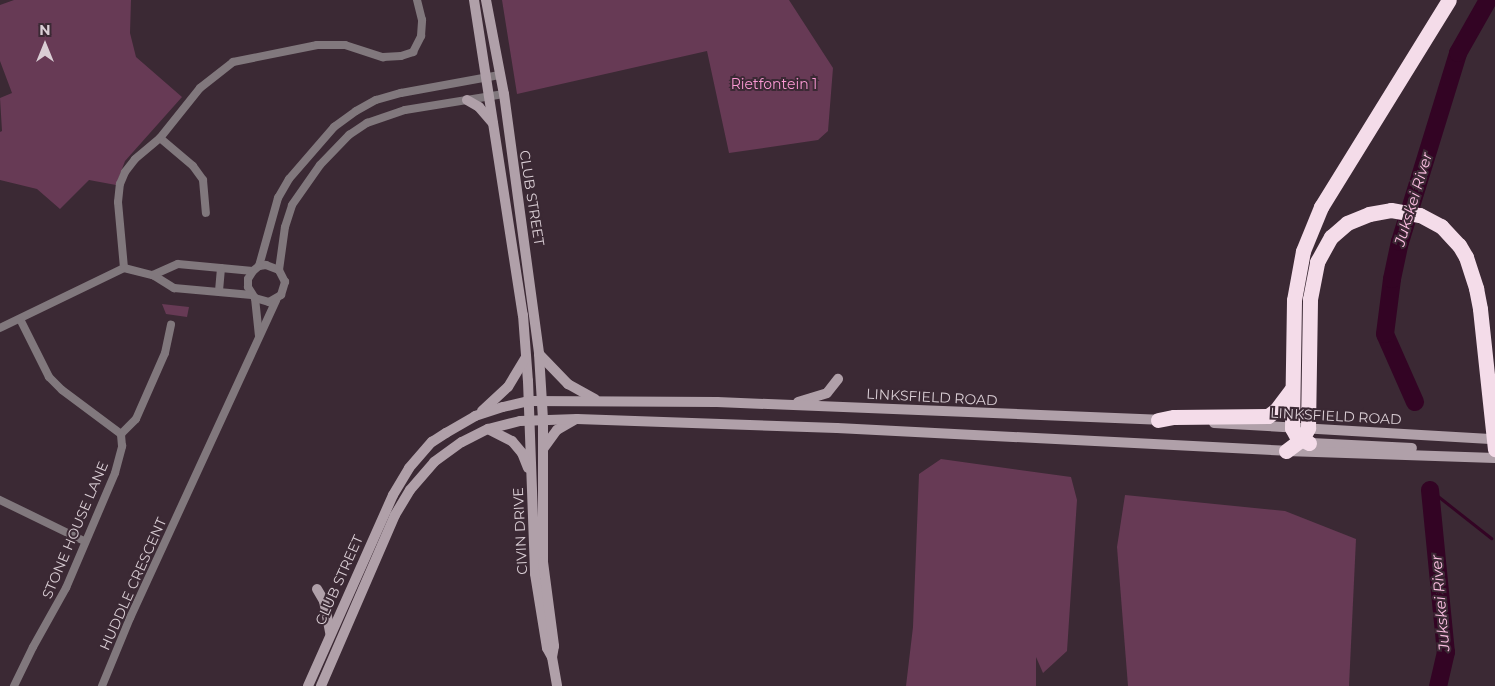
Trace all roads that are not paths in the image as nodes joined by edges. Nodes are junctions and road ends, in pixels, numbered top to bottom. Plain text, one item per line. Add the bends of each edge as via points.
1 (417, 0) edge
2 (474, 0) edge
3 (486, 0) edge
4 (1449, 0) edge
5 (498, 75) junction
6 (485, 76) junction
7 (504, 94) junction
8 (490, 96) junction
9 (467, 100) junction
10 (495, 126) junction
11 (160, 138) junction
12 (206, 213) dead end
13 (124, 268) junction
14 (221, 268) junction
15 (256, 269) junction
16 (279, 270) junction
17 (153, 274) junction
18 (220, 291) junction
19 (253, 297) junction
20 (276, 300) junction
21 (20, 319) junction
22 (171, 325) dead end
23 (0, 328) edge
24 (260, 337) junction
25 (540, 354) junction
26 (526, 356) junction
27 (838, 379) dead end
28 (1291, 390) junction
29 (596, 400) junction
30 (529, 401) junction
31 (542, 401) junction
32 (787, 405) junction
33 (475, 416) junction
34 (529, 419) junction
35 (543, 419) junction
36 (577, 419) junction
37 (1158, 420) junction
38 (1292, 428) junction
39 (488, 429) junction
40 (121, 434) junction
41 (1307, 437) junction
42 (1495, 439) edge
43 (543, 449) junction
44 (1495, 449) edge
45 (1286, 451) junction
46 (1437, 455) junction
47 (1495, 458) edge
48 (531, 473) junction
49 (397, 486) joint
50 (0, 500) edge
51 (84, 541) junction
52 (316, 589) dead end
53 (330, 634) junction
54 (552, 657) junction
55 (14, 686) edge
56 (103, 686) edge
57 (308, 686) edge
58 (321, 686) edge
59 (556, 686) edge

1 - 11 street via 422,20 421,36 413,52 383,57 345,45 317,45 233,62 200,88
2 - 6 main road, CLUB STREET
3 - 5 main road, CLUB STREET
4 - 28 highway via 1321,207 1308,236 1294,300
5 - 6 street
5 - 7 main road, CLUB STREET
6 - 8 main road, CLUB STREET
6 - 15 street via 376,100 334,126 289,179 278,198
7 - 8 street
7 - 25 main road, CLUB STREET
8 - 9 street
8 - 10 main road, CLUB STREET
9 - 10 main road via 488,115
9 - 16 street via 383,117 357,129 343,140 292,205 285,227
10 - 26 main road, CLUB STREET via 523,315
11 - 12 street via 193,166 203,180
11 - 13 street via 135,160 120,184 118,202
13 - 17 street
13 - 21 street
14 - 15 street
14 - 17 street via 178,264
14 - 18 street
15 - 16 street via 266,265
15 - 19 street via 248,279
16 - 20 street via 285,282
17 - 18 street via 174,288
18 - 19 street
19 - 20 street via 262,302
19 - 24 street
20 - 24 street, HUDDLE CRESCENT
21 - 23 street
21 - 40 street via 49,377
22 - 40 street via 165,353 136,419
24 - 56 street, HUDDLE CRESCENT via 189,492 184,513 110,680
25 - 29 main road via 568,384
25 - 31 main road, CLUB STREET
26 - 30 main road, CLUB STREET
26 - 33 main road via 508,387
27 - 32 main road via 827,393
28 - 37 highway via 1268,416
28 - 38 highway
29 - 31 main road, LINKSFIELD ROAD
29 - 32 main road, LINKSFIELD ROAD
30 - 31 main road, LINKSFIELD ROAD
30 - 33 main road, LINKSFIELD ROAD
30 - 34 main road, CIVIN DRIVE
31 - 35 main road, CIVIN DRIVE
32 - 37 main road, LINKSFIELD ROAD
33 - 49 main road, LINKSFIELD ROAD via 432,442
34 - 35 main road
34 - 39 main road
34 - 48 main road, CIVIN DRIVE
35 - 36 main road
35 - 43 main road, CIVIN DRIVE
36 - 43 main road via 557,430
36 - 45 main road via 837,428
37 - 38 main road, LINKSFIELD ROAD
38 - 41 highway via 1294,434
39 - 48 main road via 512,441
39 - 58 main road, CLUB STREET via 448,451 410,490 395,515
40 - 51 street, STONE HOUSE LANE via 122,446 115,473
41 - 42 main road, LINKSFIELD ROAD
41 - 44 highway via 1310,299 1317,262 1331,237 1347,223 1391,210 1420,215 1441,226 1466,257 1480,309
41 - 45 highway
41 - 46 main road via 1410,448
43 - 54 main road, CIVIN DRIVE via 543,562 554,646
45 - 46 main road
46 - 47 main road
48 - 54 main road, CIVIN DRIVE via 535,574 547,648
49 - 53 main road, CLUB STREET
50 - 51 street
51 - 55 street, STONE HOUSE LANE via 66,588
52 - 53 main road via 324,600
53 - 57 main road, CLUB STREET
54 - 59 main road, CIVIN DRIVE

